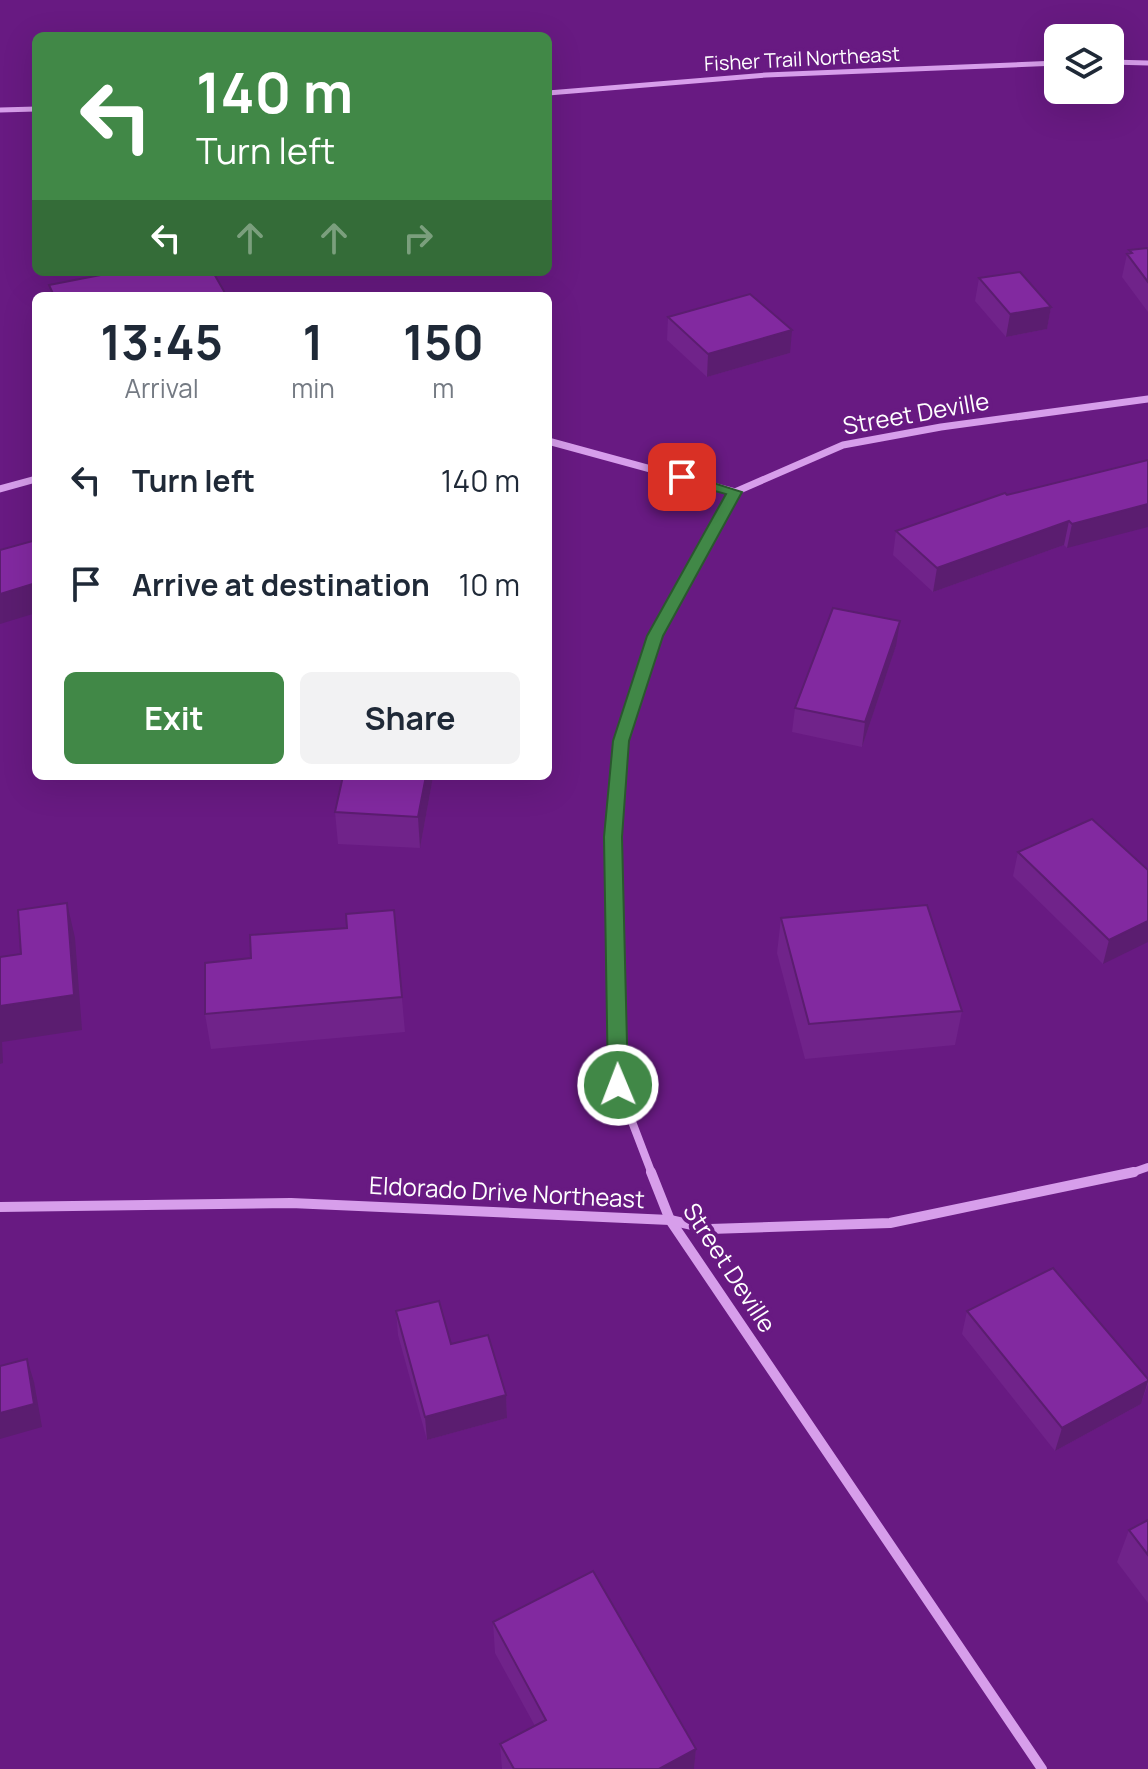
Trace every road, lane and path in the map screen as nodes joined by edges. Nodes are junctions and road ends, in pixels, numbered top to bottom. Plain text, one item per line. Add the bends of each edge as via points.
1 (1124, 62) edge
2 (1148, 63) edge
3 (1044, 64) edge
4 (552, 93) edge
5 (32, 109) edge
6 (0, 110) edge
7 (1148, 399) edge
8 (552, 442) edge
9 (32, 480) edge
10 (0, 489) edge
11 (735, 492) junction
12 (1148, 1167) edge
13 (0, 1207) edge
14 (670, 1220) junction
15 (1042, 1769) edge

1 - 2 street
3 - 4 street, Fisher Trail Northeast via 766,75
5 - 6 street
7 - 11 street, Street Deville via 843,445
8 - 11 street
9 - 10 street
11 - 14 street, Street Deville via 655,636 621,741 613,837 618,1085
12 - 14 street, Eldorado Drive Northeast via 890,1223 710,1229
13 - 14 street, Eldorado Drive Northeast via 291,1203
14 - 15 street, Street Deville

